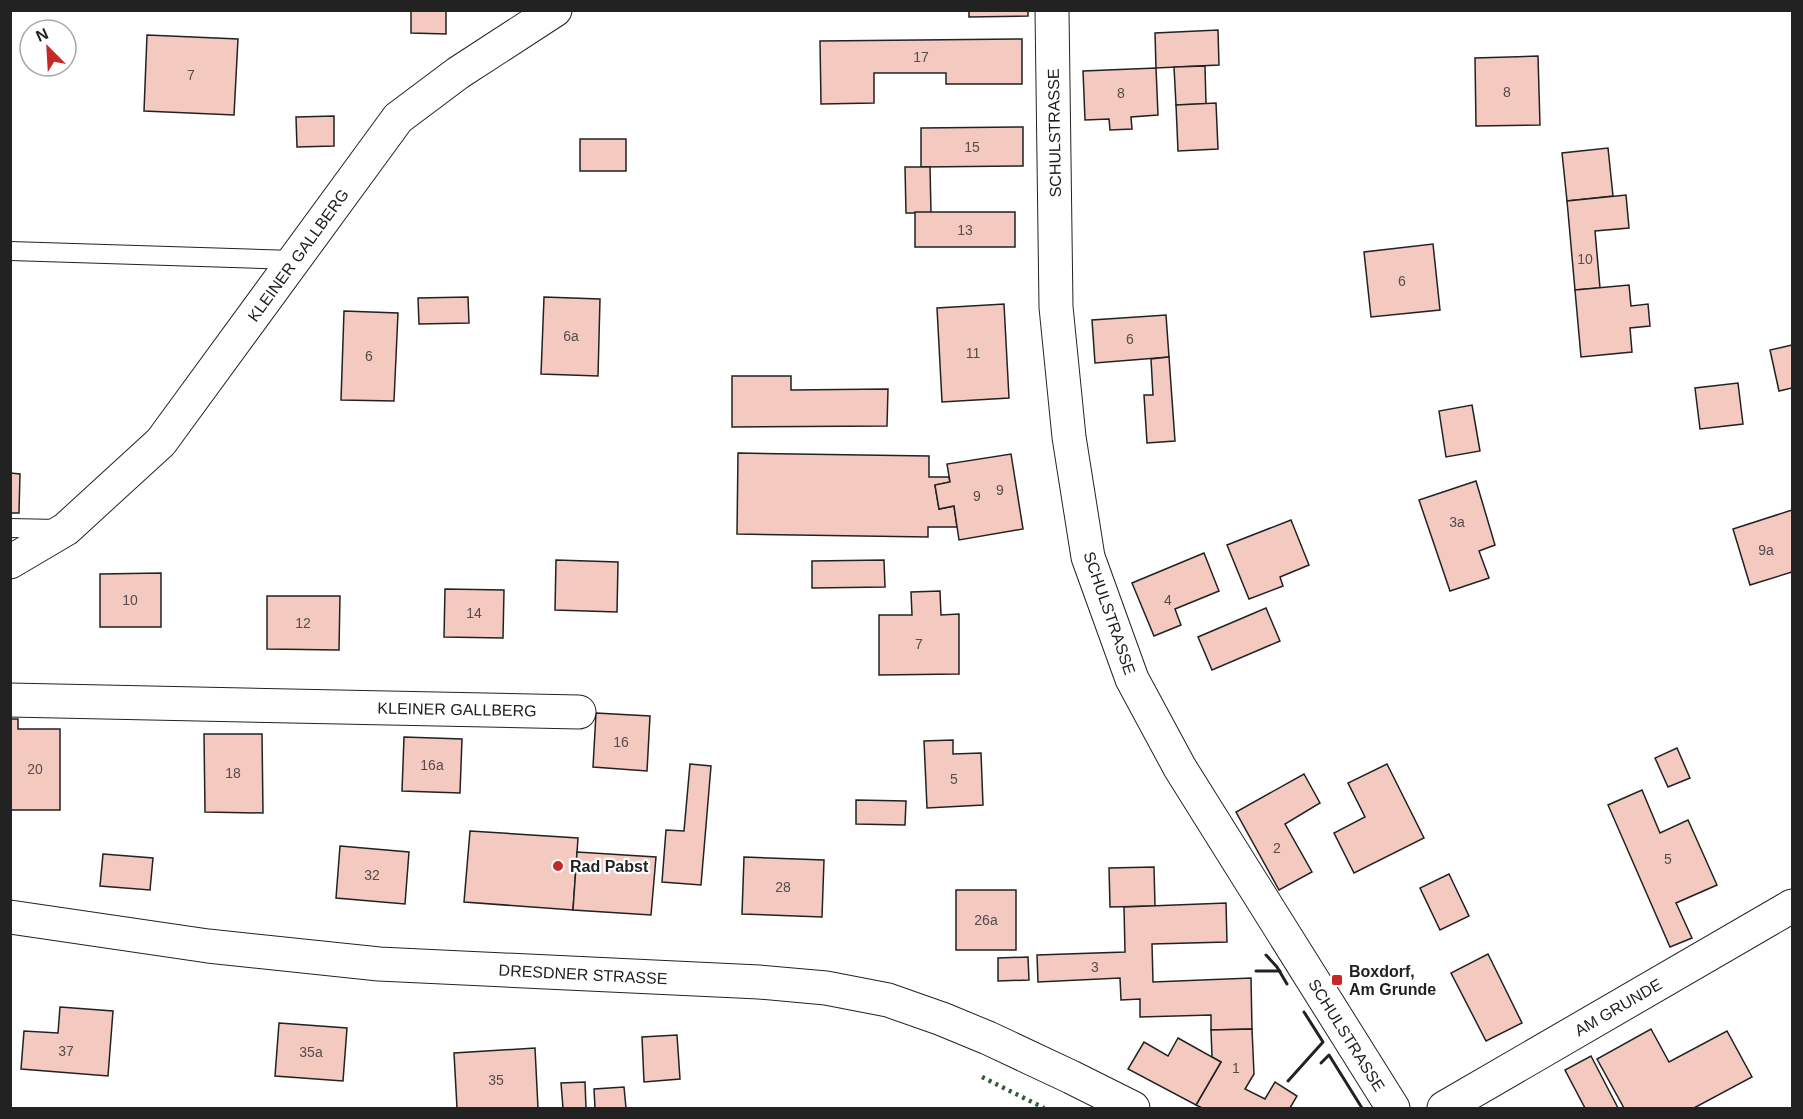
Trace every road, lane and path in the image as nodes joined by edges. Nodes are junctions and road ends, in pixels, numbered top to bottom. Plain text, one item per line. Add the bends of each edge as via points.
1 (555, 10) edge
2 (1052, 10) edge
3 (10, 251) edge
4 (294, 260) junction
5 (10, 528) edge
6 (66, 529) junction
7 (10, 562) edge
8 (10, 700) edge
9 (579, 712) dead end
10 (1792, 906) edge
11 (10, 917) edge
12 (1133, 1108) edge
13 (1393, 1108) edge
14 (1444, 1108) edge

1 - 4 street, KLEINER GALLBERG via 398,117
2 - 13 street, SCHULSTRASSE via 1056,307 1068,437 1088,556 1132,679 1180,768
3 - 4 lane
4 - 6 street, KLEINER GALLBERG via 160,442
5 - 6 lane
6 - 7 street, KLEINER GALLBERG
8 - 9 street, KLEINER GALLBERG
10 - 14 street, AM GRUNDE
11 - 12 street, DRESDNER STRASSE via 208,946 379,964 826,988 888,1000 942,1019

